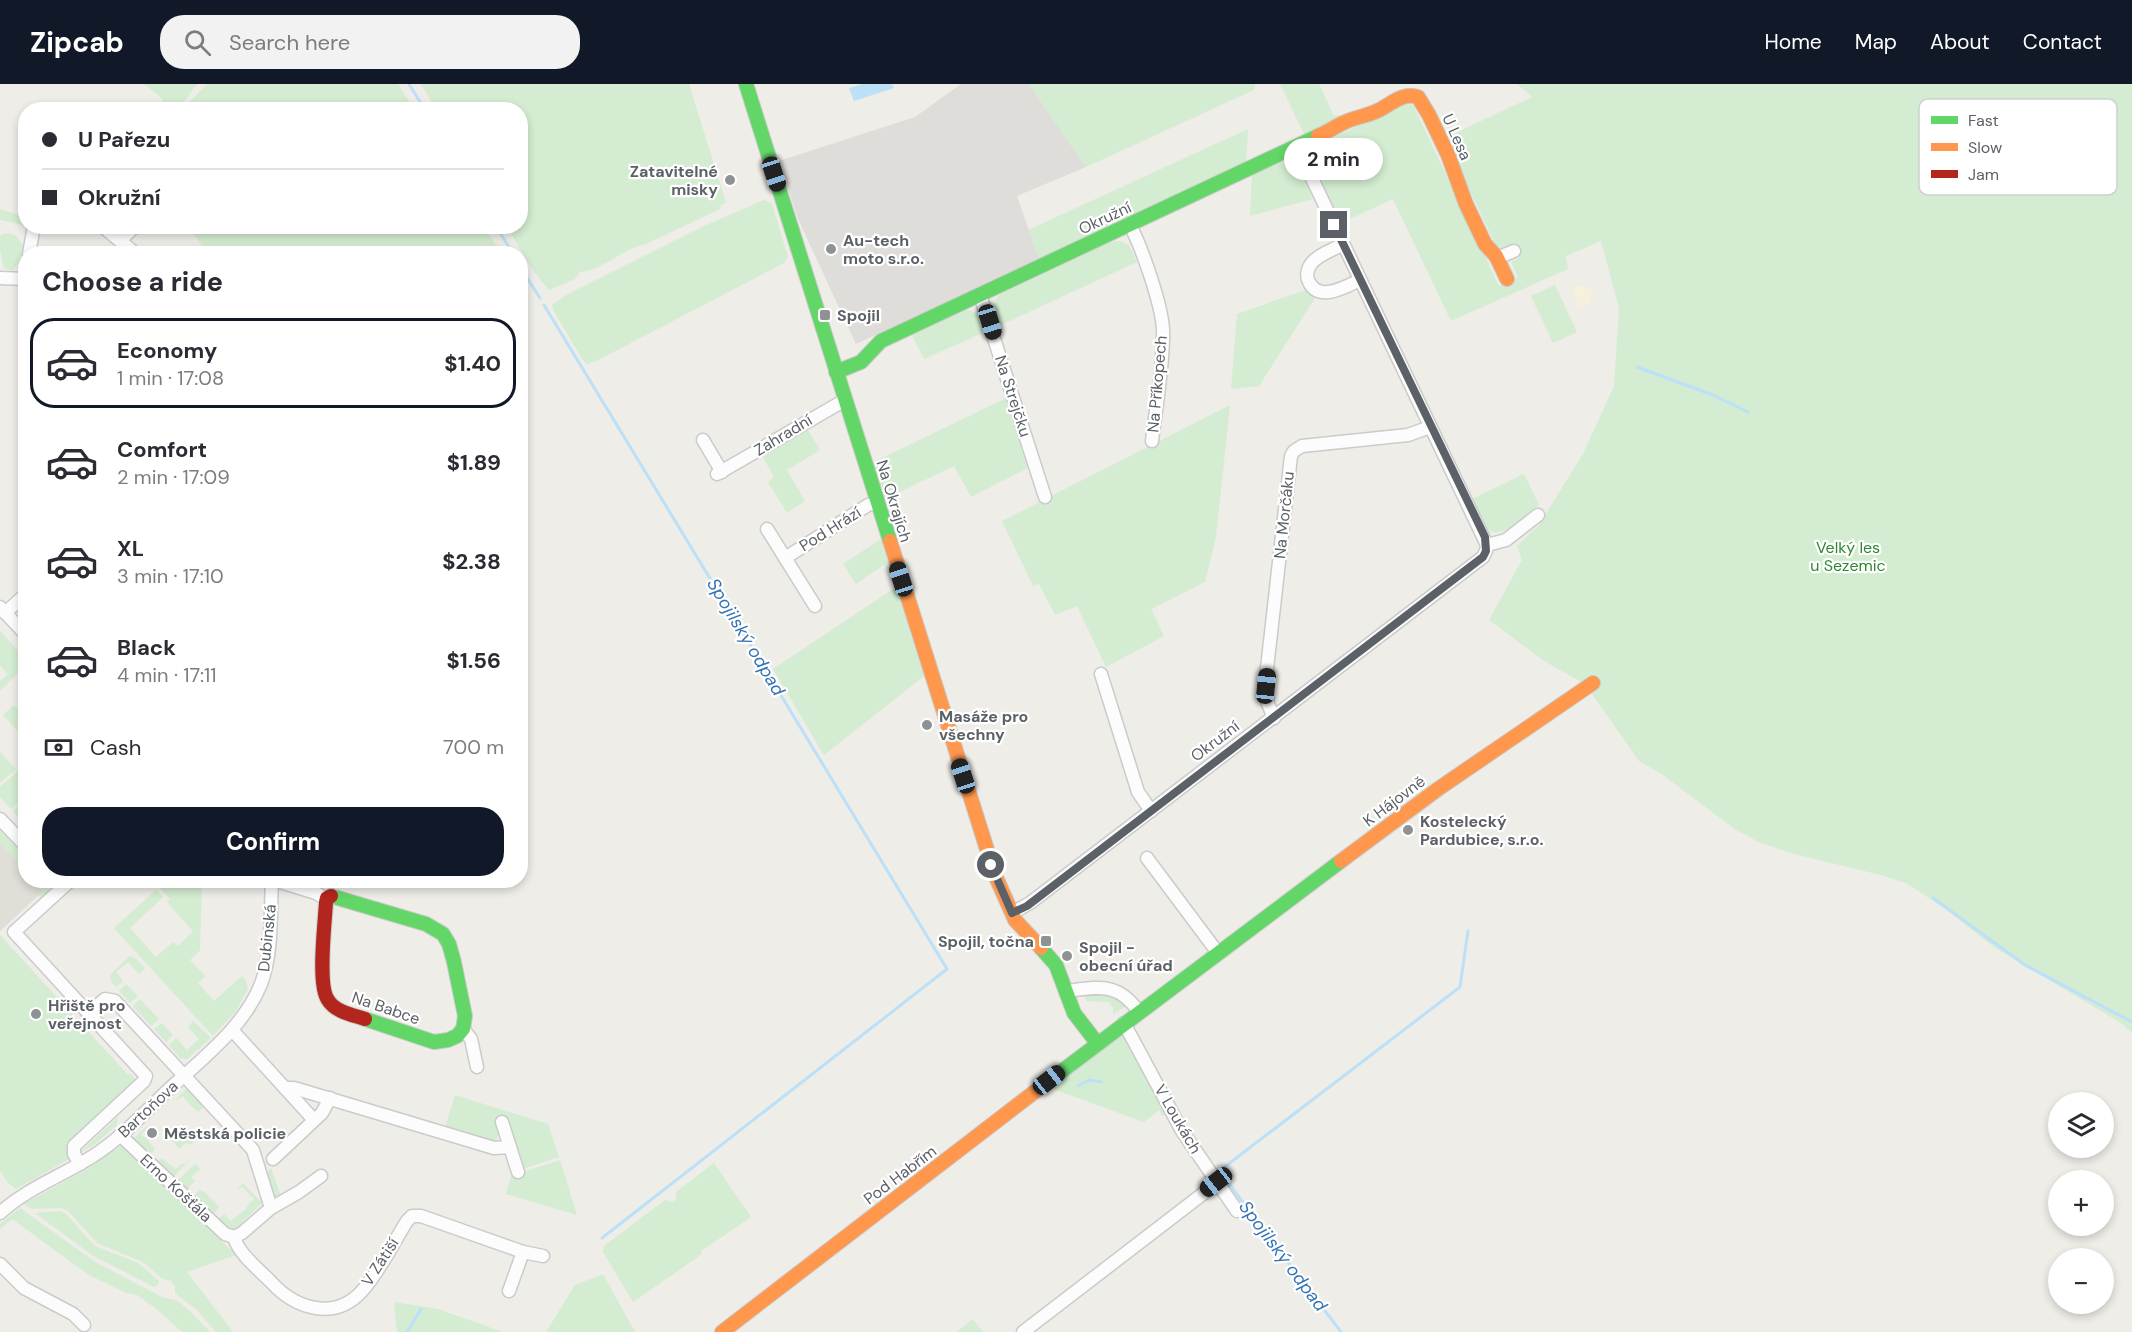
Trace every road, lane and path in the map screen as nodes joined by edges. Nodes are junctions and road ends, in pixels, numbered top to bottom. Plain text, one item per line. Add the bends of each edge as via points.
1 (746, 84) edge
2 (1297, 147) junction
3 (1130, 225) junction
4 (113, 234) edge
5 (127, 234) edge
6 (121, 240) junction
7 (1343, 244) junction
8 (127, 246) edge
9 (1514, 251) dead end
10 (1497, 258) junction
11 (18, 277) edge
12 (0, 278) edge
13 (1507, 279) dead end
14 (1360, 280) junction
15 (980, 295) junction
16 (836, 372) junction
17 (845, 400) junction
18 (1430, 427) junction
19 (703, 440) dead end
20 (1152, 441) dead end
21 (1045, 497) dead end
22 (877, 502) junction
23 (1538, 515) dead end
24 (767, 529) dead end
25 (1487, 545) junction
26 (785, 558) junction
27 (18, 600) edge
28 (815, 606) dead end
29 (3, 610) edge
30 (18, 626) edge
31 (1101, 674) dead end
32 (1593, 683) dead end
33 (1274, 718) junction
34 (1151, 811) junction
35 (0, 819) edge
36 (18, 838) edge
37 (1147, 858) dead end
38 (59, 888) edge
39 (272, 888) edge
40 (300, 888) edge
41 (326, 899) junction
42 (1012, 913) junction
43 (1218, 953) junction
44 (1067, 991) junction
45 (1138, 1012) junction
46 (89, 1013) junction
47 (1124, 1023) junction
48 (463, 1029) junction
49 (232, 1030) junction
50 (1097, 1043) junction
51 (477, 1067) dead end
52 (184, 1075) junction
53 (285, 1088) junction
54 (330, 1098) junction
55 (314, 1120) junction
56 (502, 1122) dead end
57 (120, 1135) junction
58 (510, 1147) junction
59 (273, 1159) dead end
60 (80, 1164) junction
61 (518, 1172) dead end
62 (321, 1176) dead end
63 (1216, 1182) junction
64 (271, 1208) junction
65 (1237, 1211) dead end
66 (0, 1213) edge
67 (234, 1237) junction
68 (523, 1252) junction
69 (543, 1256) dead end
70 (0, 1264) edge
71 (509, 1291) dead end
72 (84, 1330) edge
73 (722, 1332) edge
74 (1023, 1332) edge

1 - 16 street, Na Okrajích
2 - 3 street, Okružní
2 - 7 street
2 - 10 street, U Lesa via 1407,95 1416,96 1448,154 1485,244
3 - 15 street, Okružní
3 - 20 street, Na Příkopech via 1162,321
4 - 6 street
5 - 6 street
6 - 8 street
7 - 14 street
7 - 14 street via 1313,261 1308,270 1309,282 1317,290 1328,292
9 - 10 street
10 - 13 street, U Lesa
11 - 12 street
14 - 18 street
15 - 16 street, Okružní via 881,341 861,362
15 - 21 street, Na Strejčku
16 - 17 street, Na Okrajích
17 - 19 street, Zahradní via 719,473
17 - 22 street, Na Okrajích
18 - 25 street
18 - 33 street, Na Morčáku via 1408,435 1302,446 1291,456 1266,686
22 - 26 street, Pod Hrází
22 - 42 street, Na Okrajích via 991,865
23 - 25 street, Okružní via 1506,540
24 - 26 street, Pod Hrází
25 - 33 street, Okružní via 1483,557
26 - 28 street, Pod Hrází
27 - 29 street
29 - 30 street
31 - 34 street via 1138,792
32 - 43 street, K Hájovně via 1438,789
33 - 34 street, Okružní
34 - 42 street, Okružní
35 - 36 street
37 - 43 street
38 - 46 street via 14,932
39 - 49 street, Dubinská via 265,971 251,1004
40 - 41 street
41 - 48 street via 339,897 426,924 443,934 449,944 465,1012
41 - 48 street, Na Babce via 323,983 332,1005 434,1042 445,1041
42 - 44 street, Na Okrajích via 1056,964
43 - 45 street, K Hájovně
44 - 45 street via 1117,991 1128,997
44 - 50 street, Na Okrajích via 1074,1013
45 - 47 street, K Hájovně
46 - 52 street, Bartoňova via 105,999 115,1001
46 - 60 street via 146,1076 74,1146
47 - 50 street, K Hájovně
47 - 63 street, V Loukách via 1182,1131
48 - 51 street via 471,1039
49 - 52 street, Dubinská
49 - 53 street
50 - 73 street, Pod Habřím
52 - 57 street, Bartoňova
52 - 64 street via 253,1150
53 - 54 street
53 - 55 street
54 - 55 street
54 - 58 street via 494,1148
55 - 59 street
56 - 58 street
57 - 60 street, Bartoňova
57 - 67 street, Erno Košťála via 225,1234
58 - 61 street
60 - 66 street, Bartoňova via 22,1195
62 - 64 street
63 - 65 street, V Loukách
63 - 74 street
64 - 67 street
67 - 68 street, V Zátiší via 243,1253 284,1296 316,1308 339,1305 360,1293 412,1216
68 - 69 street, V Zátiší
68 - 71 street
70 - 72 street via 24,1288 73,1314

